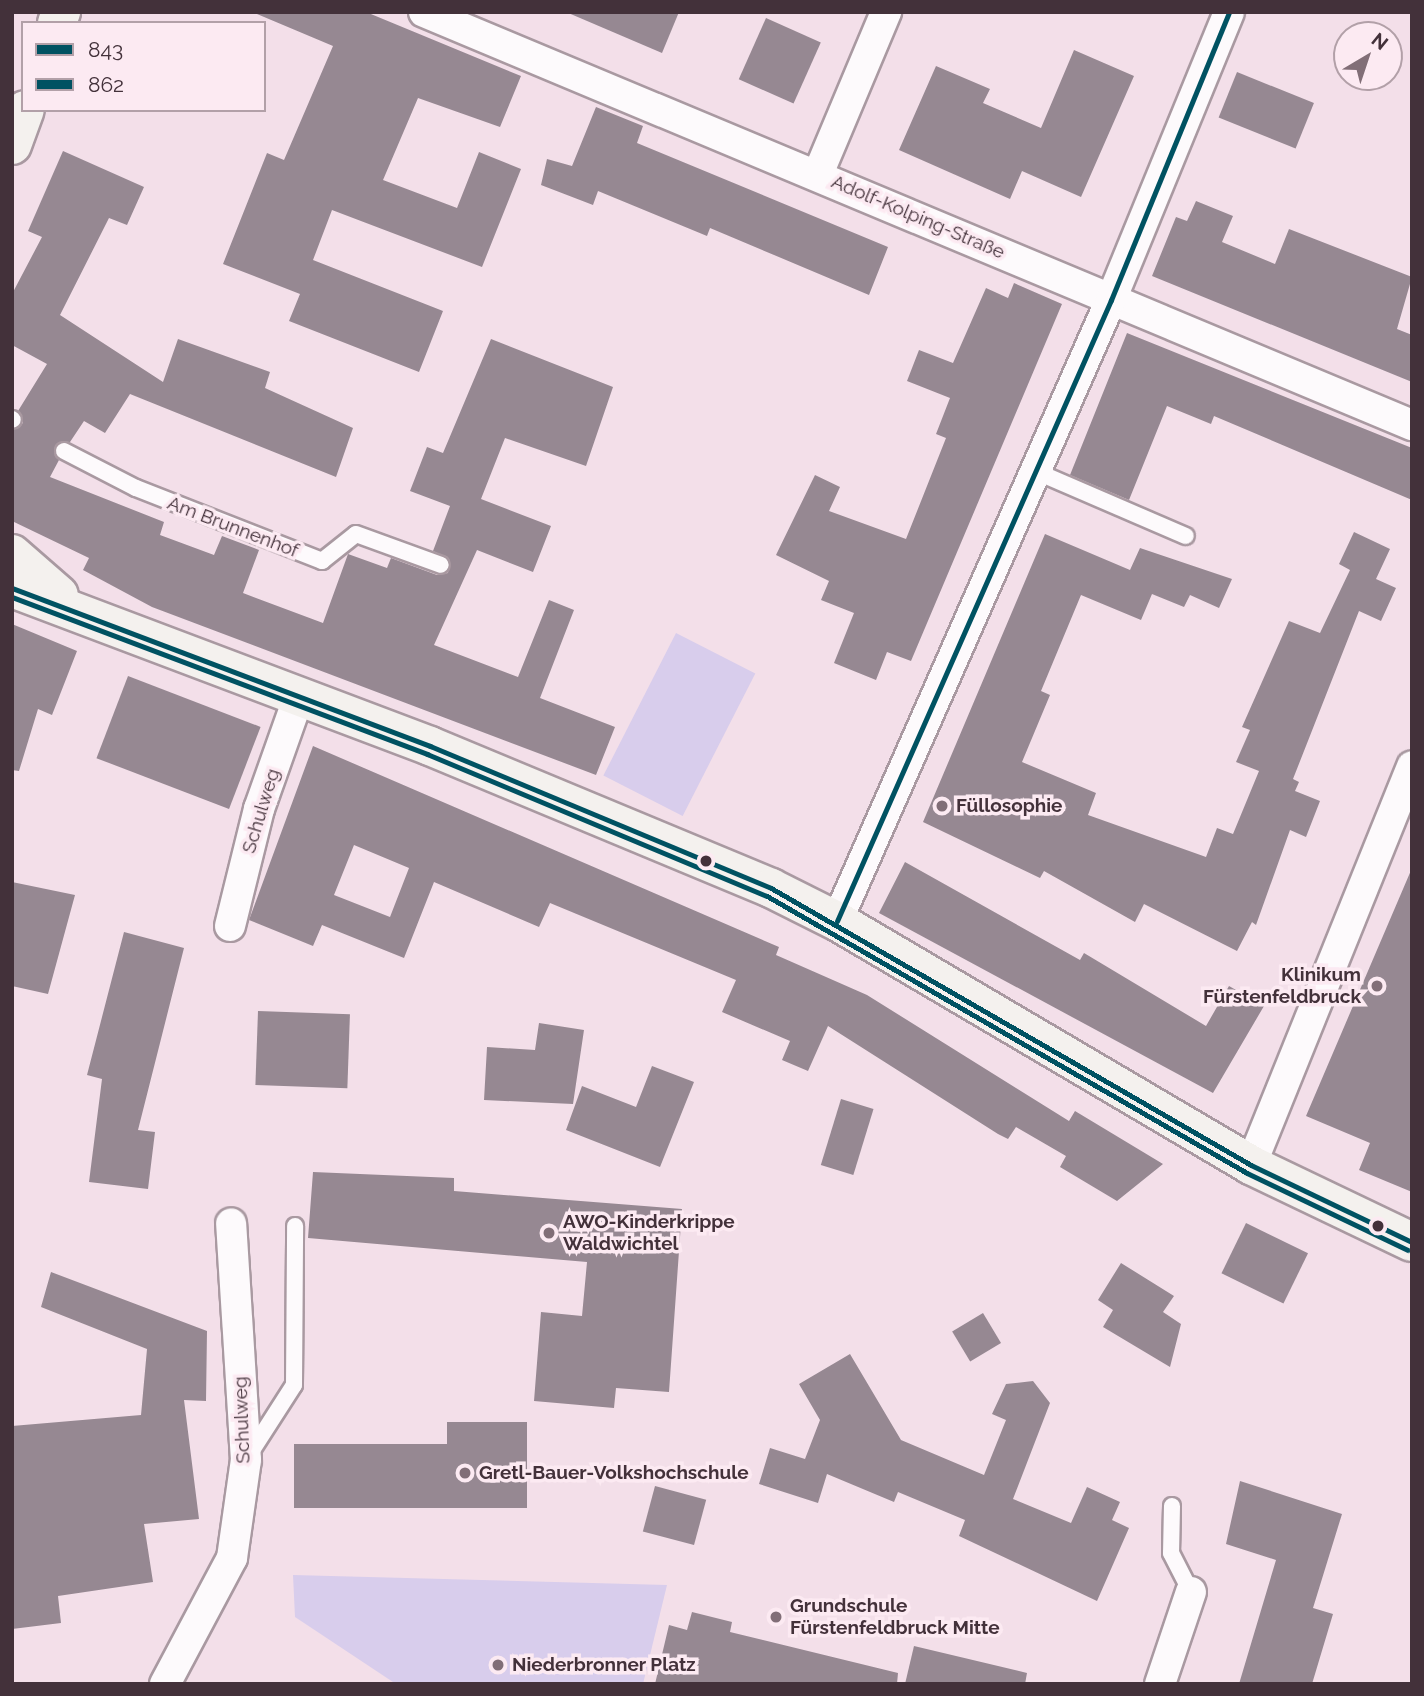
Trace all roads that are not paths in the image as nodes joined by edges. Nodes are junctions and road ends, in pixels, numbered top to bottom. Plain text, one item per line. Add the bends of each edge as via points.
1 (424, 12) edge
2 (886, 12) edge
3 (1228, 12) edge
4 (24, 112) edge
5 (12, 145) edge
6 (818, 174) junction
7 (1111, 300) junction
8 (1412, 425) edge
9 (64, 451) dead end
10 (1035, 471) junction
11 (1186, 536) dead end
12 (12, 554) edge
13 (441, 565) dead end
14 (12, 587) edge
15 (88, 619) junction
16 (299, 699) junction
17 (1412, 766) edge
18 (838, 921) junction
19 (230, 926) dead end
20 (1251, 1165) junction
21 (232, 1223) dead end
22 (296, 1226) dead end
23 (1412, 1242) edge
24 (246, 1460) junction
25 (1172, 1506) dead end
26 (1191, 1592) joint
27 (166, 1684) edge
28 (1160, 1684) edge

1 - 6 street, Adolf-Kolping-Straße
2 - 6 street
3 - 7 street
4 - 5 street
6 - 7 street, Adolf-Kolping-Straße
7 - 8 street, Adolf-Kolping-Straße
7 - 10 street
9 - 13 lane, Am Brunnenhof via 136,488 322,561 356,534
10 - 11 lane
10 - 18 street
12 - 15 street
14 - 15 street
15 - 16 street
16 - 18 street via 513,779
16 - 19 street, Schulweg via 259,809
17 - 20 street
18 - 20 street
20 - 23 street
21 - 24 street, Schulweg
22 - 24 lane via 294,1385
24 - 27 street, Schulweg via 232,1558
25 - 26 lane via 1171,1553
26 - 28 street

